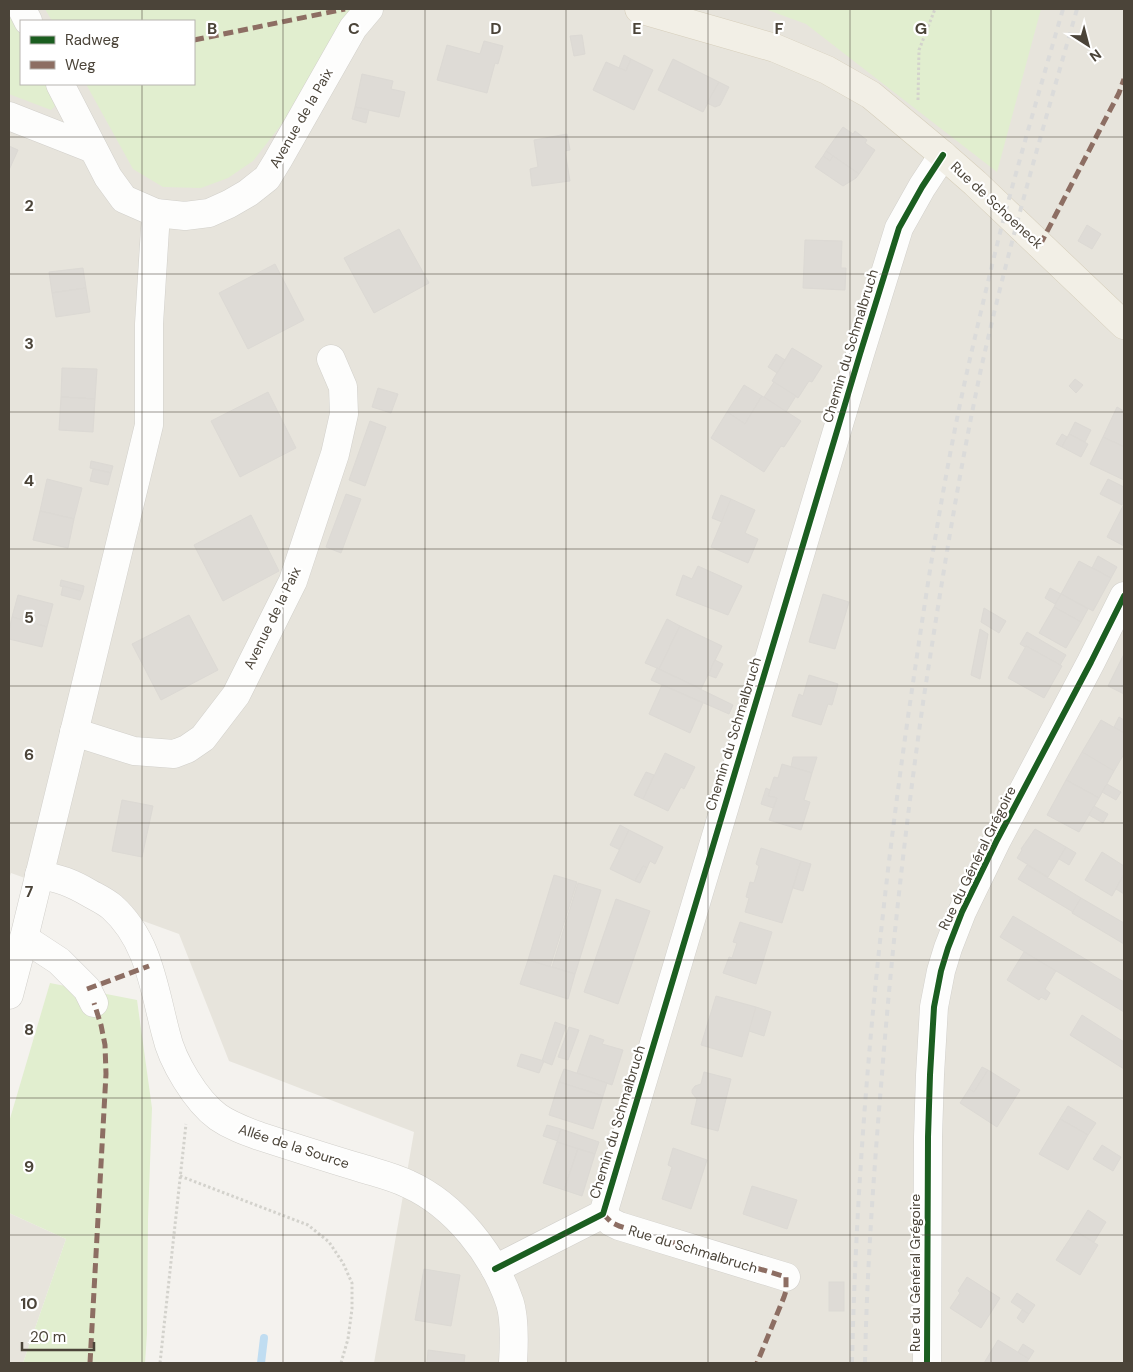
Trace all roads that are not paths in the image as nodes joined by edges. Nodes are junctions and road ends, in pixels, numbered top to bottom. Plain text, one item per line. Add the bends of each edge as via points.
1 (369, 9) edge
2 (639, 9) edge
3 (61, 85) edge
4 (9, 116) edge
5 (93, 149) junction
6 (943, 155) junction
7 (156, 214) junction
8 (1124, 325) edge
9 (330, 359) dead end
10 (1124, 596) edge
11 (74, 732) junction
12 (40, 875) junction
13 (24, 938) junction
14 (9, 995) edge
15 (94, 1004) dead end
16 (603, 1214) junction
17 (495, 1269) junction
18 (786, 1277) dead end
19 (513, 1363) edge
20 (927, 1363) edge

1 - 7 street, Avenue de la Paix via 353,28 267,178 229,204 209,213 185,216
2 - 6 main road, Rue de Schoeneck via 775,48 827,70 871,95
3 - 5 street, Avenue de la Paix
4 - 5 street
5 - 7 street, Avenue de la Paix via 124,199
6 - 8 main road, Rue de Schoeneck
6 - 16 street, Chemin du Schmalbruch via 899,228
7 - 11 street via 149,324 149,425
9 - 11 street, Avenue de la Paix via 342,387 344,414 335,454 293,581 236,695 203,738 174,754 134,751
10 - 20 street, Rue du Général Grégoire via 997,840 962,912 941,971 934,1007 930,1084
11 - 12 street
12 - 13 street
12 - 17 street, Allée de la Source via 56,877 110,905 138,939 149,966 175,1061 207,1107 237,1128 407,1183 432,1196 458,1219
13 - 14 street
13 - 15 street via 59,961 87,989
16 - 17 street, Chemin du Schmalbruch
16 - 18 street, Rue du Schmalbruch via 619,1226
17 - 19 street, Allée de la Source via 510,1304

